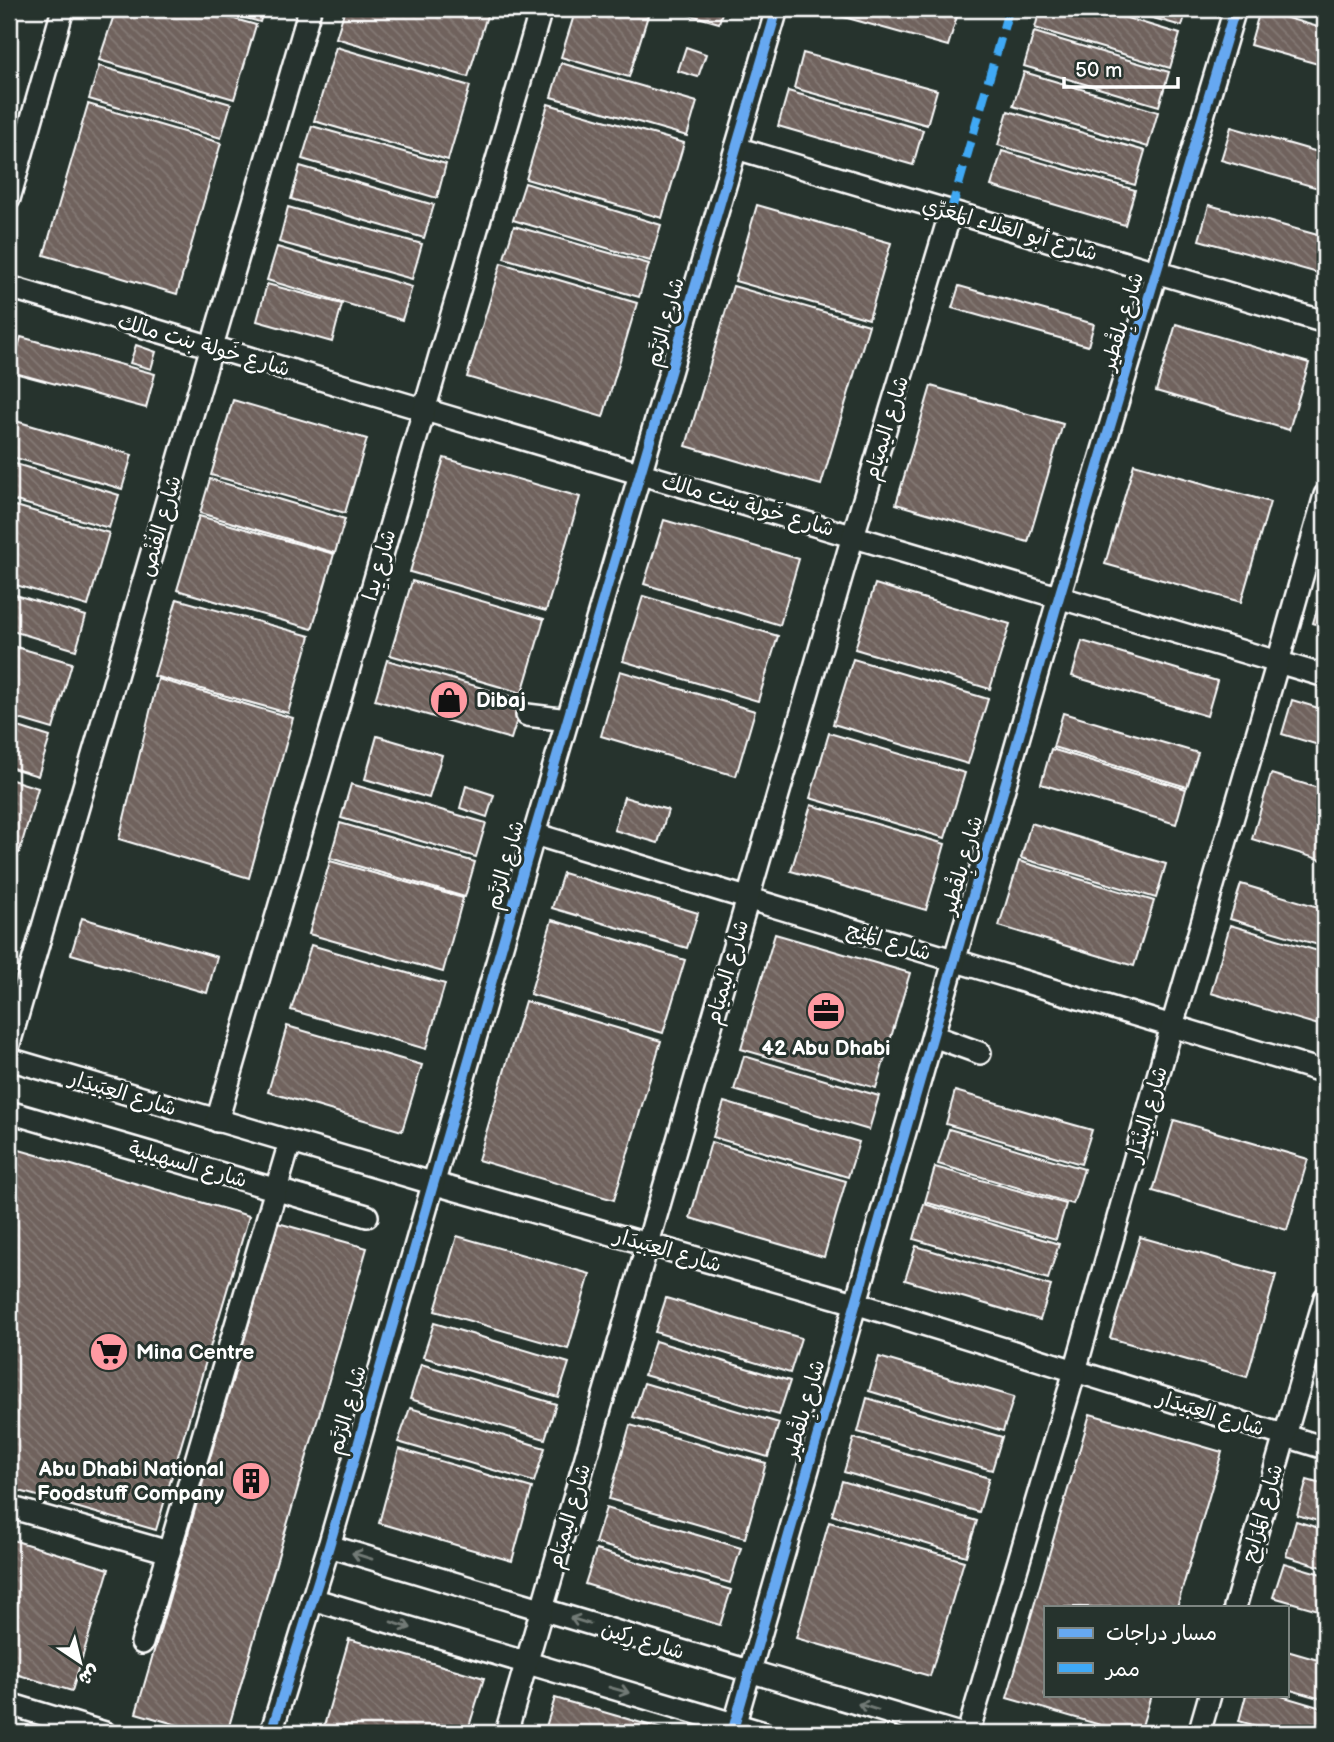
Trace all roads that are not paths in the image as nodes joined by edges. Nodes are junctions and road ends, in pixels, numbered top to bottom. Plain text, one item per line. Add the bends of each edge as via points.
1 (63, 9) edge
2 (310, 9) edge
3 (541, 9) edge
4 (777, 9) edge
5 (1235, 9) edge
6 (736, 148) junction
7 (9, 200) edge
8 (951, 212) junction
9 (1156, 272) junction
10 (9, 287) edge
11 (1325, 321) edge
12 (212, 347) junction
13 (424, 410) junction
14 (641, 474) junction
15 (1325, 495) edge
16 (853, 536) junction
17 (1059, 597) junction
18 (1278, 662) junction
19 (1325, 676) edge
20 (527, 715) dead end
21 (568, 720) junction
22 (534, 834) junction
23 (748, 898) junction
24 (955, 961) junction
25 (1172, 1026) junction
26 (933, 1036) junction
27 (9, 1044) edge
28 (980, 1053) dead end
29 (9, 1059) edge
30 (1325, 1072) edge
31 (9, 1112) edge
32 (217, 1121) junction
33 (290, 1142) junction
34 (432, 1183) junction
35 (276, 1190) junction
36 (367, 1216) dead end
37 (648, 1244) junction
38 (1325, 1298) edge
39 (855, 1303) junction
40 (1075, 1371) junction
41 (1285, 1435) junction
42 (1325, 1448) edge
43 (9, 1507) edge
44 (329, 1546) junction
45 (169, 1552) junction
46 (312, 1599) junction
47 (1235, 1606) edge
48 (542, 1610) junction
49 (142, 1643) dead end
50 (527, 1663) junction
51 (750, 1671) junction
52 (1210, 1696) edge
53 (9, 1704) edge
54 (733, 1729) edge
55 (104, 1733) edge
56 (271, 1733) edge
57 (506, 1733) edge
58 (764, 1733) edge
59 (957, 1733) edge
60 (968, 1733) edge
61 (1199, 1733) edge

1 - 7 street
2 - 12 street, شارع الفُنْص
3 - 13 street, شارع يِدا
4 - 6 street, شارع الرُتَم
5 - 9 street, شارع بِلقْطير
6 - 8 street, شارع أبو العَلاء المَعَرِّي
6 - 14 street, شارع الرُتَم
8 - 9 street, شارع أبو العَلاء المَعَرِّي
8 - 16 street, شارع اليميَام
9 - 11 street, شارع أبو العَلاء المَعَرِّي
9 - 17 street, شارع بِلقْطير
10 - 12 street, شارع خَولة بنت مالك
12 - 13 street, شارع خَولة بنت مالك
12 - 27 street, شارع الفُنْص
13 - 14 street, شارع خَولة بنت مالك
13 - 32 street, شارع يِدا
14 - 16 street, شارع خَولة بنت مالك
14 - 21 street, شارع الرُتَم
15 - 18 street, شارع البِنْدَار
16 - 17 street, شارع خَولة بنت مالك
16 - 23 street, شارع اليميَام
17 - 18 street, شارع خَولة بنت مالك
17 - 24 street, شارع بِلقْطير
18 - 19 street, شارع خَولة بنت مالك
18 - 25 street, شارع البِنْدَار
20 - 21 street
21 - 22 street, شارع الرُتَم
22 - 23 street, شارع المَيْج
22 - 34 street, شارع الرُتَم
23 - 24 street, شارع المَيْج
23 - 37 street, شارع اليميَام
24 - 25 street, شارع المَيْج
24 - 26 street, شارع بِلقْطير
25 - 30 street, شارع المَيْج
25 - 40 street, شارع البِنْدَار
26 - 28 street
26 - 39 street, شارع بِلقْطير
29 - 32 street, شارع العِبَيدَار
31 - 35 street, شارع السهيلية
32 - 33 street, شارع العِبَيدَار
33 - 34 street, شارع العِبَيدَار
33 - 35 street
34 - 37 street, شارع العِبَيدَار
34 - 44 street, شارع الرُتَم
35 - 36 street, شارع السهيلية
35 - 45 street
37 - 39 street, شارع العِبَيدَار
37 - 48 street, شارع اليميَام
38 - 41 street, شارع المَرَايِح
39 - 40 street, شارع العِبَيدَار
39 - 51 street, شارع بِلقْطير
40 - 41 street, شارع العِبَيدَار
40 - 60 street, شارع البِنْدَار
41 - 42 street, شارع العِبَيدَار
41 - 47 street, شارع المَرَايِح
43 - 45 street
44 - 46 street, شارع الرُتَم
48 -> 44 street, شارع رِكِين
45 - 49 street
46 -> 50 street
46 - 56 street, شارع الرُتَم
48 - 50 street, شارع اليميَام
51 -> 48 street, شارع رِكِين
50 -> 54 street
50 - 57 street, شارع اليميَام
51 - 54 street, شارع بِلقْطير
59 -> 51 street, شارع رِكِين
52 - 61 street
53 - 55 street
54 - 58 street

